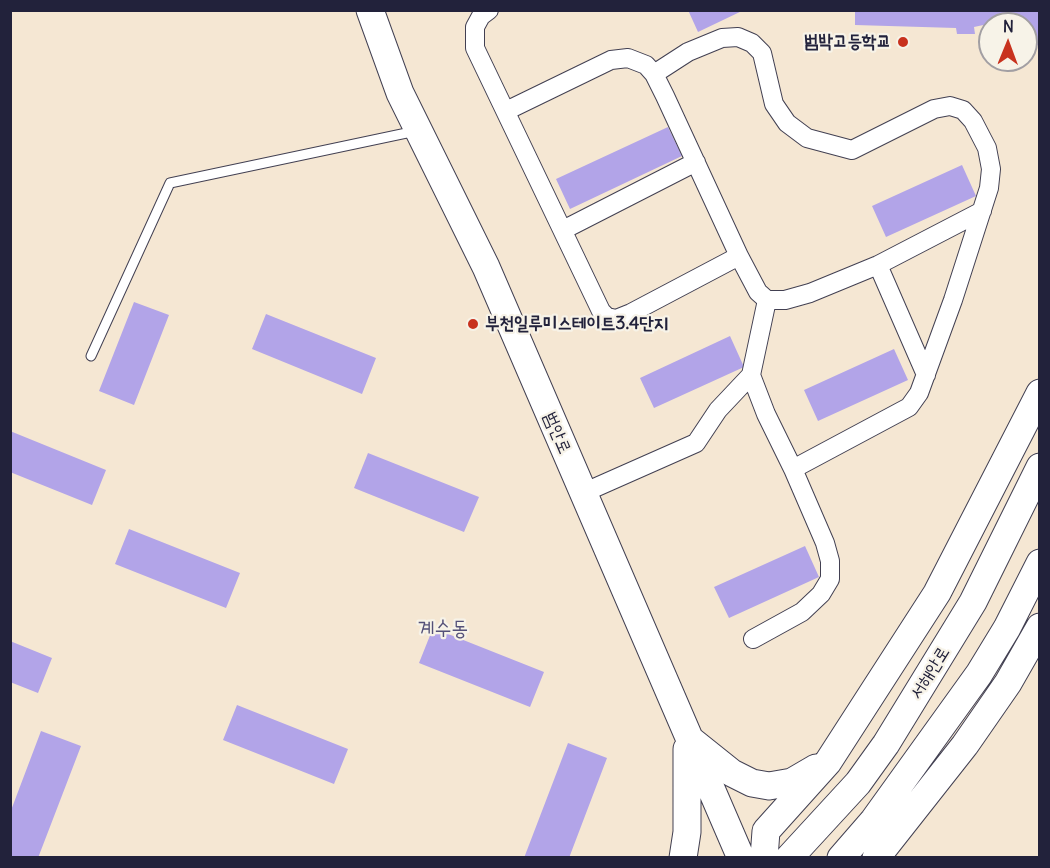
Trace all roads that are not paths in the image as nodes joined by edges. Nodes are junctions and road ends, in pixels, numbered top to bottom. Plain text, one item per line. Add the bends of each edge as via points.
1 (370, 10) edge
2 (489, 10) edge
3 (654, 74) junction
4 (506, 111) junction
5 (418, 131) junction
6 (696, 162) junction
7 (982, 211) junction
8 (563, 230) junction
9 (739, 256) junction
10 (878, 265) junction
11 (767, 300) junction
12 (91, 356) dead end
13 (751, 375) junction
14 (926, 375) junction
15 (1040, 393) edge
16 (1040, 466) edge
17 (793, 468) junction
18 (583, 493) junction
19 (1040, 563) edge
20 (1040, 627) edge
21 (753, 639) dead end
22 (686, 735) junction
23 (828, 762) junction
24 (683, 858) edge
25 (741, 858) edge
26 (764, 858) edge
27 (789, 858) edge
28 (841, 858) edge
29 (876, 858) edge

1 - 5 main road, 범안로
2 - 4 street via 475,27 475,48
3 - 4 street via 646,65 628,58 611,60
3 - 6 street
3 - 7 street via 688,51 722,38 738,37 762,53 774,104 788,123 807,138 852,150 934,109 950,106 963,110 981,133 991,169
4 - 8 street
5 - 12 lane via 170,183
5 - 18 main road, 범안로 via 486,267
6 - 8 street
6 - 9 street
7 - 10 street
7 - 14 street
8 - 9 street via 601,311 616,319
9 - 11 street via 758,292
10 - 11 street via 810,293
10 - 14 street
11 - 13 street
13 - 17 street
13 - 18 street via 718,410 696,443
14 - 17 street via 909,407
15 - 23 main road via 937,593
16 - 27 main road, 서해안로 via 973,602 886,744 858,783
17 - 21 street via 825,543 830,579 802,612
18 - 22 main road, 범안로
19 - 28 main road via 979,674 895,792
20 - 29 main road via 977,727
22 - 23 main road via 732,773 769,786 792,782
22 - 24 main road via 687,832
22 - 25 main road, 범안로
23 - 26 main road via 766,831

